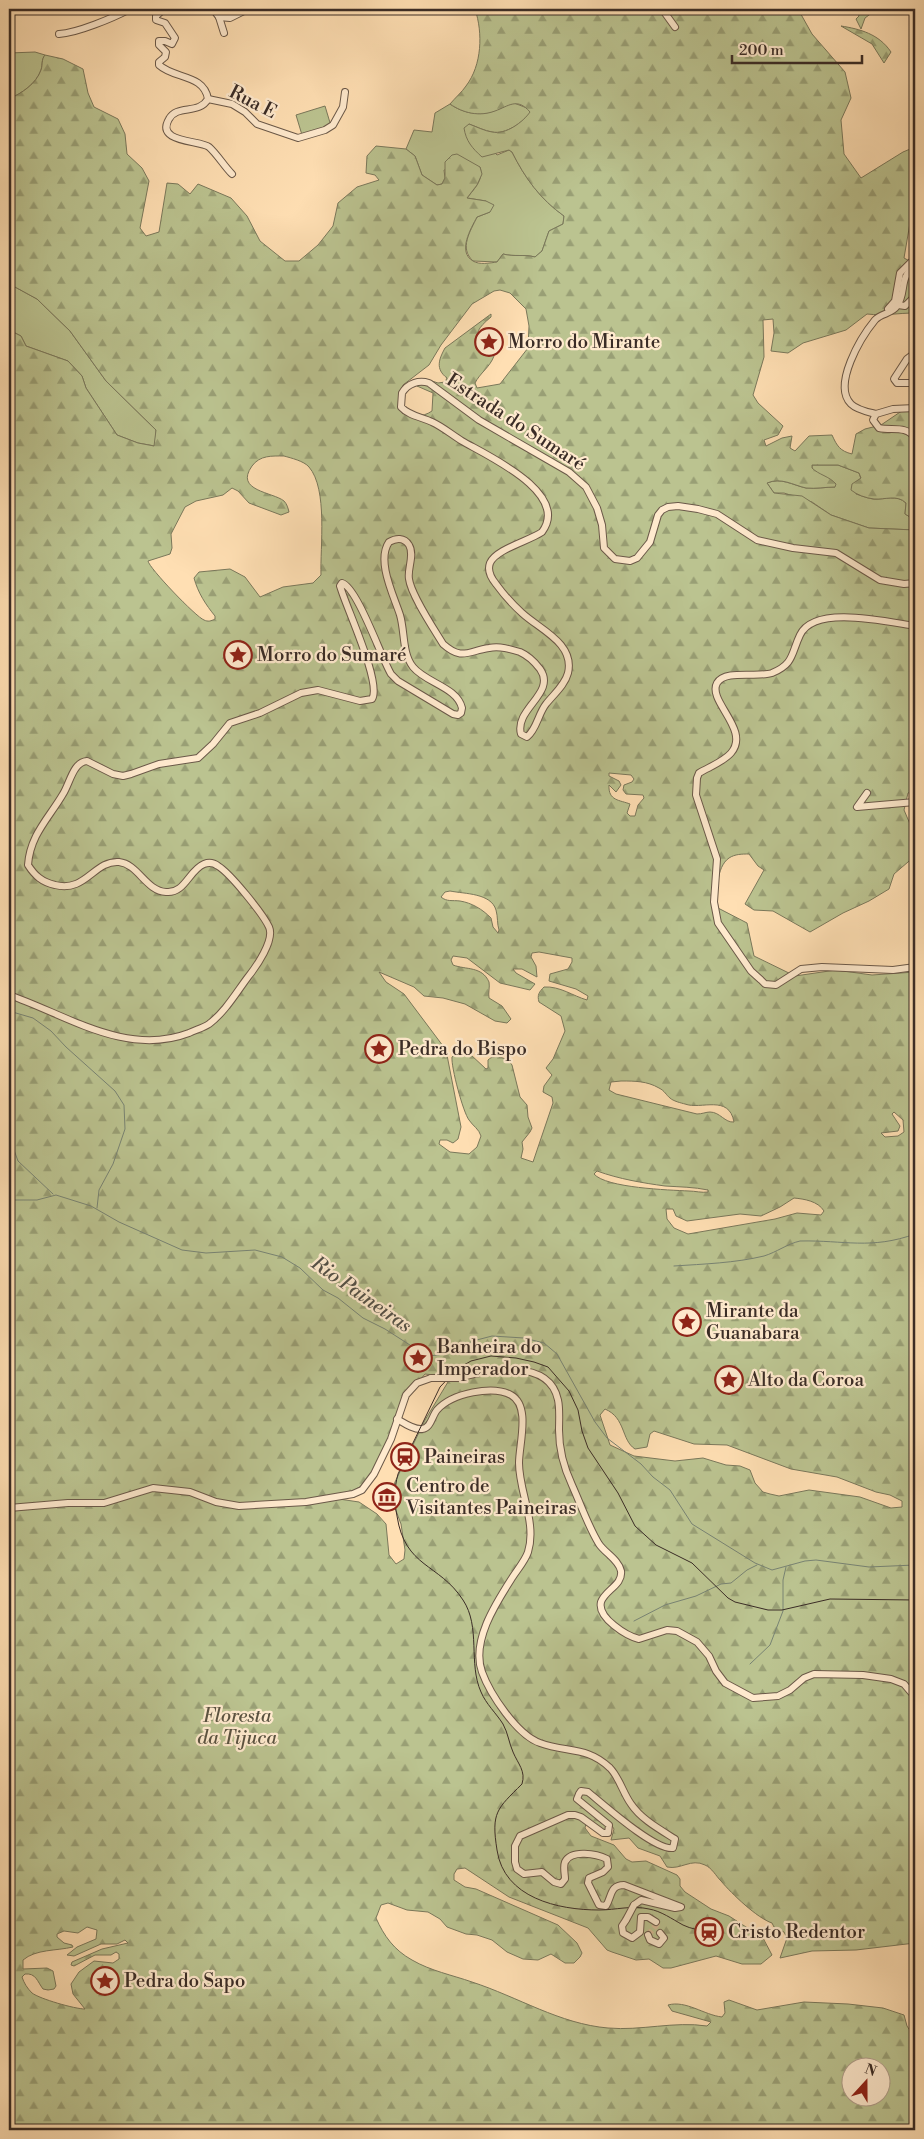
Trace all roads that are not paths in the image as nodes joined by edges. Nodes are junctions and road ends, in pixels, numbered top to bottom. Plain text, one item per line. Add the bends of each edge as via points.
1 (130, 9) edge
2 (164, 9) edge
3 (196, 9) edge
4 (212, 9) edge
5 (248, 9) edge
6 (662, 9) edge
7 (219, 17) junction
8 (675, 27) dead end
9 (224, 33) dead end
10 (59, 34) dead end
11 (345, 92) dead end
12 (208, 99) junction
13 (232, 174) dead end
14 (915, 258) edge
15 (915, 266) edge
16 (909, 271) junction
17 (900, 273) junction
18 (915, 296) edge
19 (898, 305) junction
20 (883, 313) junction
21 (915, 353) edge
22 (915, 383) edge
23 (915, 408) edge
24 (876, 414) junction
25 (915, 438) edge
26 (915, 583) edge
27 (915, 626) edge
28 (867, 793) dead end
29 (915, 802) edge
30 (915, 967) edge
31 (9, 995) edge
32 (397, 1419) junction
33 (9, 1508) edge
34 (915, 1696) edge
35 (656, 1922) dead end
36 (660, 1933) dead end
37 (648, 1935) dead end

1 - 10 street
2 - 12 street via 156,20 164,23 176,38 172,44 159,41 166,52 159,65 200,84
3 - 4 street
4 - 7 street
5 - 7 street via 230,18
6 - 8 street
7 - 9 street
11 - 12 street, Rua E via 343,107 333,125 298,138 257,124 232,104
12 - 13 street via 196,109 172,114 166,124 167,129 181,141 208,147
14 - 17 street
15 - 16 street
16 - 17 street via 904,269
16 - 19 street
17 - 20 street via 895,301
18 - 19 street via 905,306
19 - 20 street via 894,310
20 - 24 street via 875,319 860,342 844,383 852,405
21 - 22 street via 894,379 897,384
23 - 24 street
24 - 25 street via 873,423 878,428 904,429
26 - 31 street, Estrada do Sumaré via 880,580 836,553 757,540 718,514 678,506 668,507 658,515 650,542 637,558 615,559 604,548 597,508 586,488 569,472 494,430 429,383 412,384 402,393 400,402 405,412 432,422 515,470 541,497 548,511 542,532 494,557 489,567 491,578 507,598 552,635 568,658 568,673 544,706 530,736 521,734 521,725 544,685 542,673 527,655 512,650 498,648 459,654 443,644 411,589 408,574 410,547 396,538 389,542 385,554 386,567 407,656 419,673 458,698 462,708 458,715 391,674 361,609 342,583 343,597 355,624 374,688 372,699 360,701 318,690 306,692 230,723 198,758 159,764 124,776 87,761 82,762 77,765 63,794 40,826 31,848 28,865 34,874 42,881 63,887 81,883 109,863 127,864 164,892 179,889 203,864 211,863 224,870 270,929 260,961 222,1013 208,1024 179,1037 137,1040 105,1033
27 - 30 street via 850,617 827,618 802,631 790,660 780,668 766,675 733,675 720,680 716,692 733,727 736,746 726,758 699,773 695,788 717,858 714,902 718,924 760,980 776,985 801,970 822,966 893,970
28 - 29 street via 857,807
32 - 33 street via 374,1474 362,1490 353,1494 306,1502 239,1506 190,1492 153,1488 104,1503
32 - 34 street, bridge via 406,1395 423,1380 458,1378 495,1369 522,1370 543,1379 559,1401 560,1448 566,1472 600,1546 621,1571 620,1579 601,1603 602,1611 610,1622 639,1639 667,1630 677,1631 697,1642 725,1682 753,1698 778,1696 814,1674 891,1679 904,1684
32 - 35 street, bridge via 418,1430 423,1429 438,1409 477,1391 490,1390 513,1396 520,1404 519,1464 531,1540 527,1554 486,1621 479,1659 481,1669 517,1728 539,1743 592,1754 611,1769 632,1805 649,1823 675,1839 675,1844 669,1848 658,1843 584,1791 577,1799 609,1825 608,1833 603,1833 581,1817 568,1815 520,1836 514,1846 515,1862 517,1869 524,1874 542,1872 561,1884 565,1879 567,1859 578,1854 601,1855 607,1859 608,1867 589,1878 588,1883 599,1905 606,1906 617,1885 680,1904 681,1907 675,1908 640,1900 622,1926 623,1933 632,1938 640,1932 641,1917
36 - 37 street via 664,1938 659,1944 650,1940

